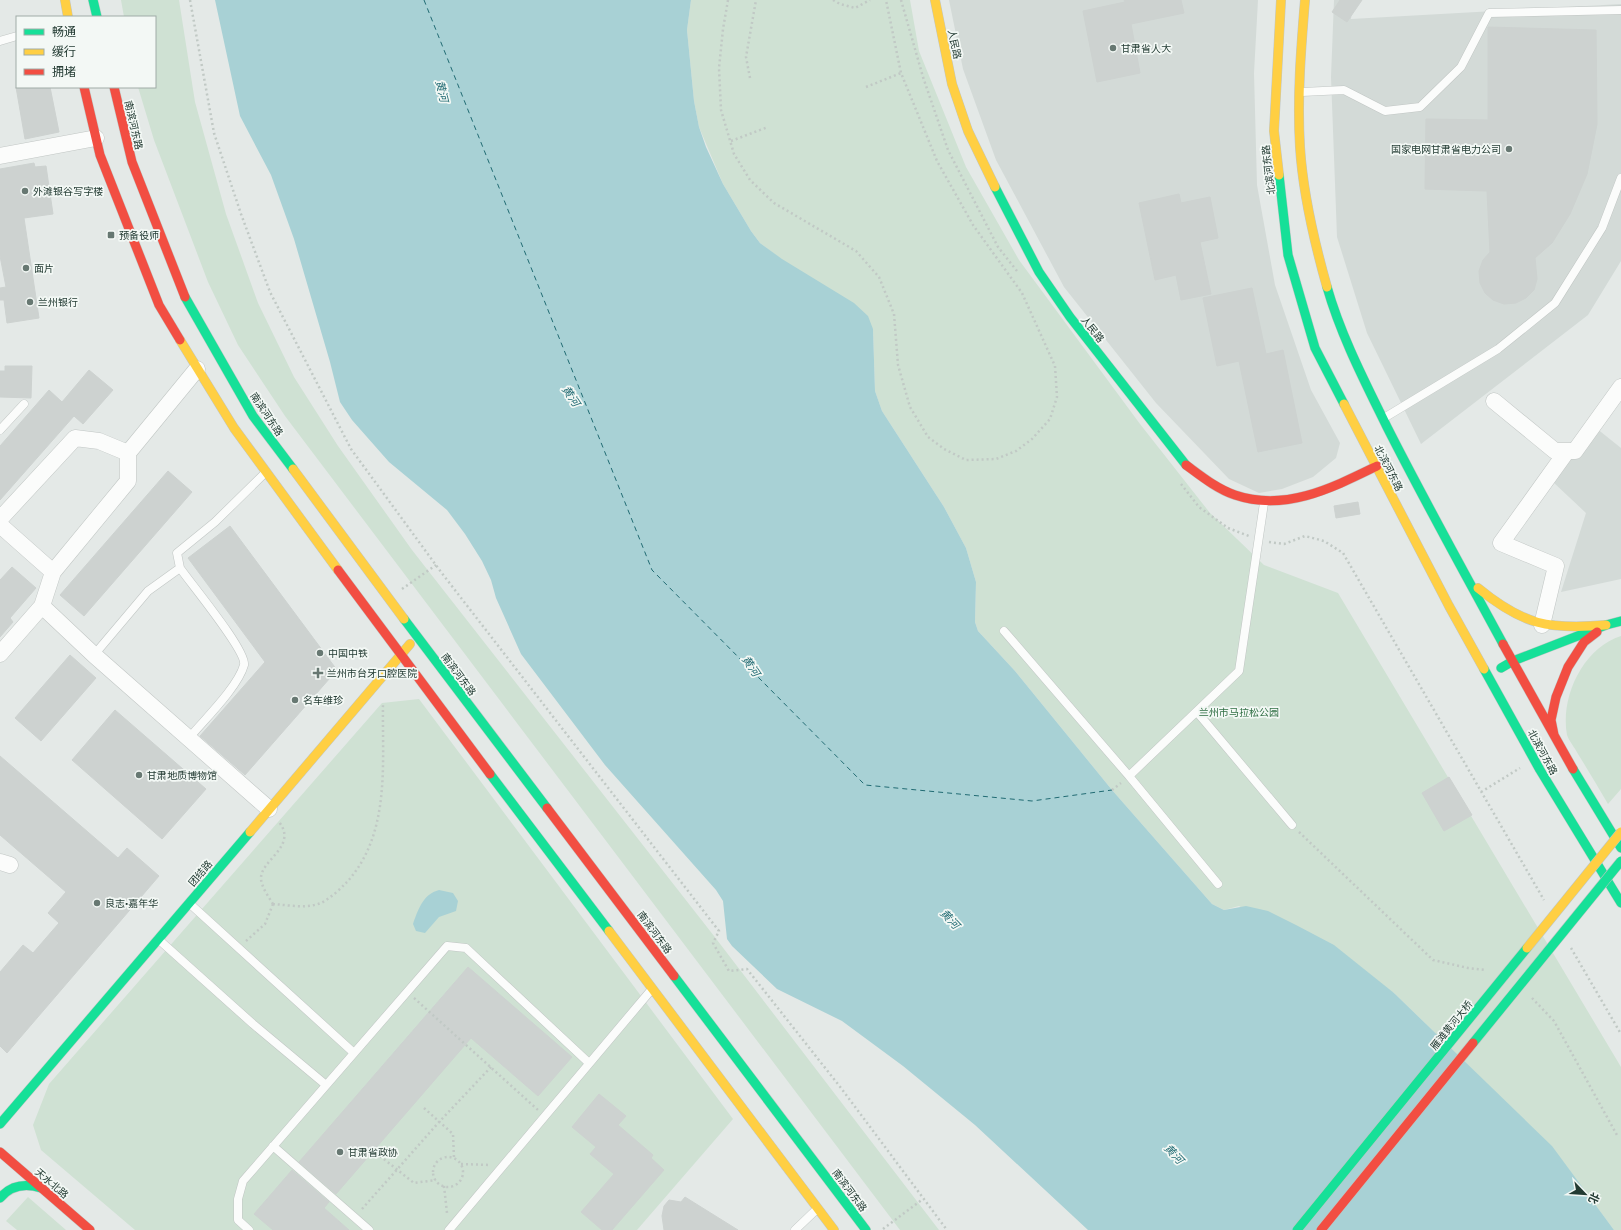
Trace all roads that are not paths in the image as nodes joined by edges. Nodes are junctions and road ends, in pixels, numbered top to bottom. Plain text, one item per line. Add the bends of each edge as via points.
1 (65, 0) edge
2 (93, 0) edge
3 (935, 0) edge
4 (1281, 0) edge
5 (1305, 0) edge
6 (1621, 10) edge
7 (94, 15) edge
8 (68, 16) edge
9 (16, 36) edge
10 (0, 41) edge
11 (84, 88) edge
12 (114, 88) edge
13 (1300, 92) junction
14 (96, 138) junction
15 (0, 156) edge
16 (1621, 178) edge
17 (197, 369) junction
18 (1621, 386) edge
19 (1494, 401) dead end
20 (24, 404) dead end
21 (1383, 419) junction
22 (0, 430) edge
23 (1567, 451) junction
24 (128, 453) junction
25 (1376, 466) junction
26 (266, 472) junction
27 (1264, 502) junction
28 (0, 519) edge
29 (0, 525) edge
30 (180, 568) junction
31 (53, 572) junction
32 (1469, 580) junction
33 (42, 606) junction
34 (1621, 621) edge
35 (1542, 625) junction
36 (1606, 625) junction
37 (1004, 631) dead end
38 (417, 636) junction
39 (0, 654) edge
40 (94, 655) junction
41 (401, 655) junction
42 (1513, 661) junction
43 (1488, 676) junction
44 (1196, 712) junction
45 (189, 738) junction
46 (1555, 740) junction
47 (1129, 776) junction
48 (269, 809) junction
49 (1292, 825) road end
50 (1621, 832) edge
51 (1621, 848) edge
52 (1621, 861) edge
53 (1218, 884) dead end
54 (189, 902) junction
55 (1621, 902) edge
56 (158, 939) junction
57 (653, 989) junction
58 (354, 1053) junction
59 (590, 1063) junction
60 (326, 1085) junction
61 (0, 1124) edge
62 (273, 1146) junction
63 (0, 1152) edge
64 (41, 1188) junction
65 (0, 1198) edge
66 (818, 1208) junction
67 (90, 1230) edge
68 (249, 1230) edge
69 (369, 1230) edge
70 (449, 1230) edge
71 (795, 1230) edge
72 (834, 1230) edge
73 (866, 1230) edge
74 (1297, 1230) edge
75 (1321, 1230) edge

1 - 8 main road
2 - 7 main road
3 - 27 main road, 人民路 via 952,84 968,130 1039,272 1070,317 1185,464 1220,489 1241,499
4 - 25 main road, 北滨河东路 via 1274,131 1288,255 1315,348
5 - 13 main road, 北滨河东路
6 - 13 lane via 1489,13 1461,67 1420,107 1385,111 1344,90
9 - 10 lane
11 - 14 main road
12 - 38 main road, 南滨河东路 via 132,162 186,300 253,416
13 - 21 main road, 北滨河东路 via 1300,146 1313,238 1332,304
14 - 15 street
14 - 17 main road via 100,155 159,305
16 - 21 lane via 1602,228 1555,303 1498,349
17 - 24 street
17 - 26 main road via 234,428
18 - 23 street via 1575,452
19 - 23 street via 1555,451
20 - 22 lane
21 - 32 main road, 北滨河东路
23 - 35 street via 1501,543 1556,566
24 - 28 street via 99,441 75,438
24 - 31 street via 128,481
25 - 27 main road, 人民路 via 1335,487 1308,496
25 - 43 main road, 北滨河东路
26 - 30 lane via 215,522 177,553
26 - 41 main road
27 - 44 lane via 1239,671
29 - 31 street
30 - 40 lane via 148,591
30 - 45 lane via 238,646 244,663 239,678
31 - 33 street
32 - 35 main road via 1504,609
32 - 42 main road, 北滨河东路
33 - 39 street
33 - 40 street
34 - 36 main road
35 - 36 main road via 1564,628
36 - 42 main road
36 - 46 main road via 1584,642 1568,667 1556,697 1551,720
37 - 47 lane
38 - 41 main road, 团结路
38 - 73 main road, 南滨河东路
40 - 45 street
41 - 48 main road, 团结路
41 - 57 main road
42 - 43 main road
42 - 46 main road, 北滨河东路
43 - 55 main road, 北滨河东路 via 1534,759
44 - 47 lane
44 - 49 lane
45 - 48 street
46 - 51 main road, 北滨河东路
47 - 53 lane
48 - 54 main road, 团结路
50 - 74 main road, 雁滩黄河大桥, bridge
52 - 75 main road, bridge
54 - 56 main road, 团结路
54 - 58 lane
56 - 60 lane
56 - 61 main road, 团结路
57 - 59 lane
57 - 66 main road
58 - 59 lane via 447,946 466,948
58 - 60 lane
59 - 70 lane
60 - 62 lane
62 - 68 lane via 243,1181 238,1199 238,1220
62 - 69 lane
63 - 64 main road, 天水北路
64 - 65 main road via 33,1185 17,1186
64 - 67 main road, 天水北路
66 - 71 lane
66 - 72 main road

